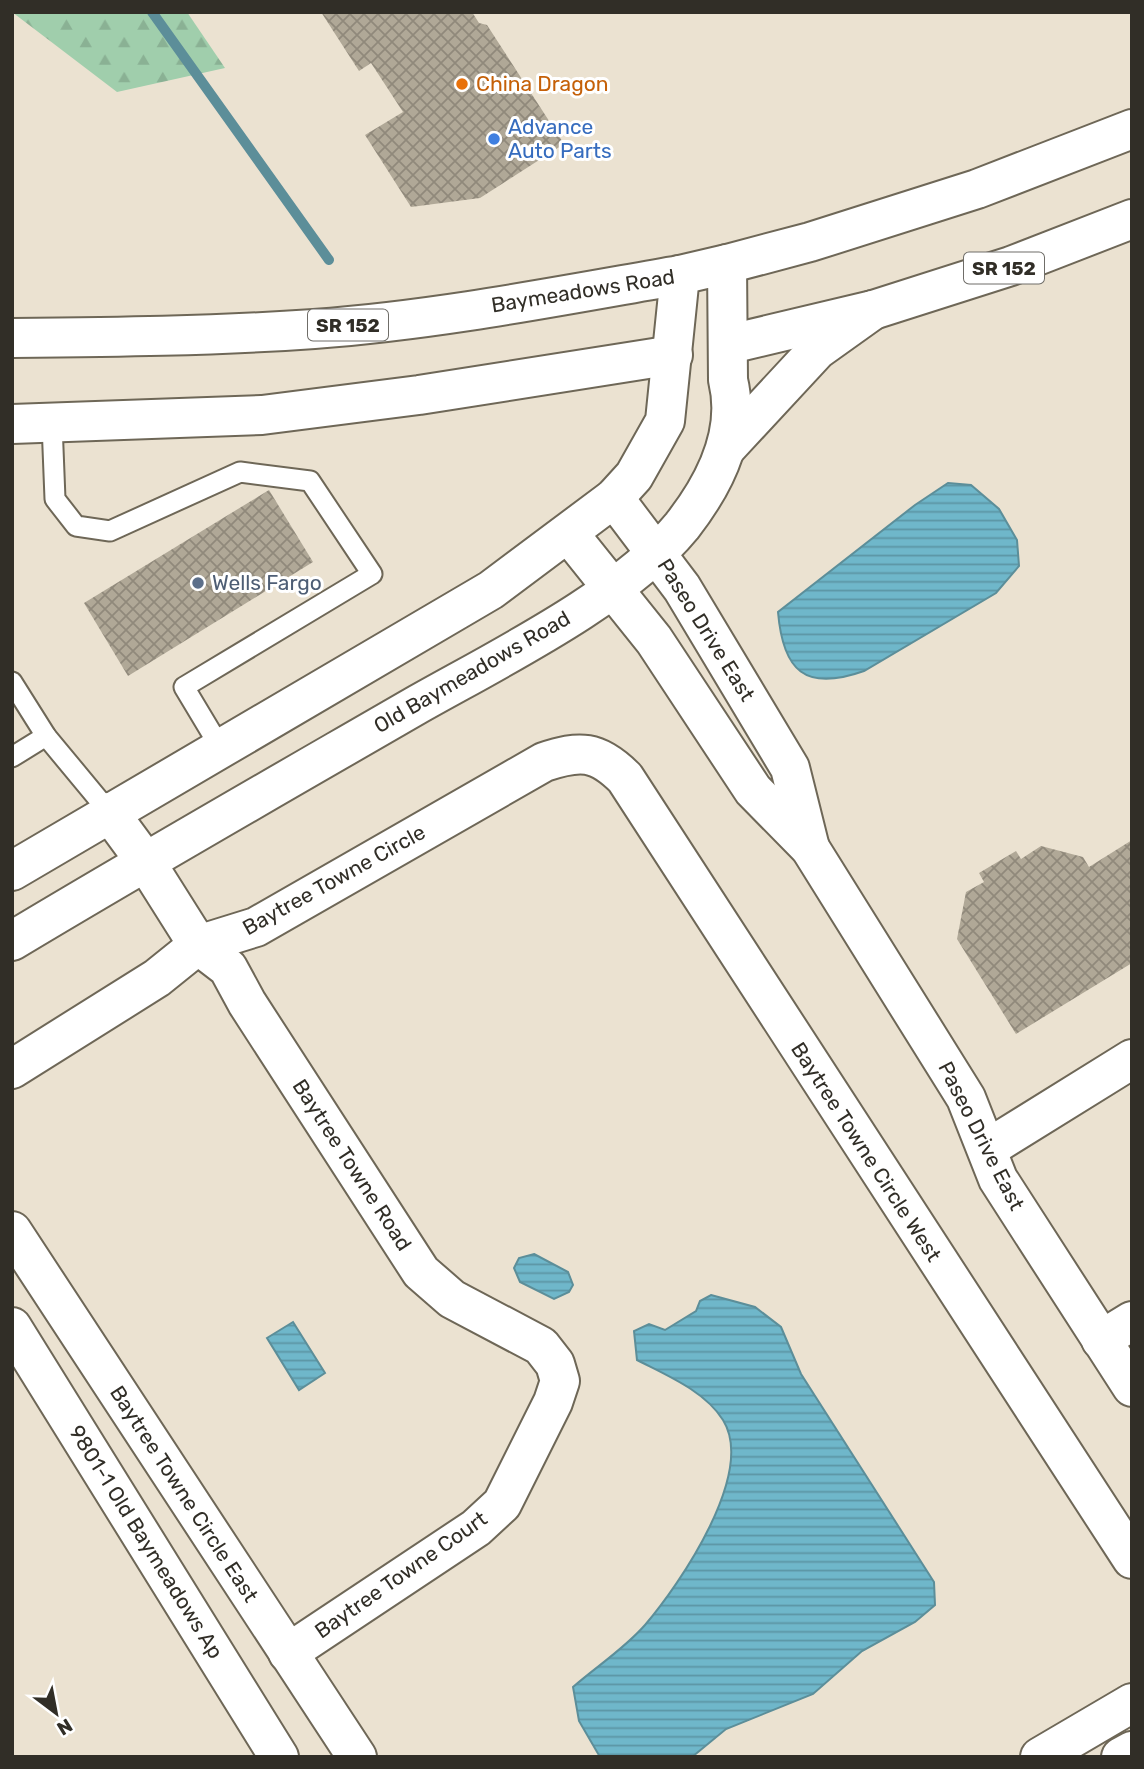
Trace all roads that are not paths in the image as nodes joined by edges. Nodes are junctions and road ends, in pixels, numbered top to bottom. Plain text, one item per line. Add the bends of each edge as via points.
1 (1132, 129) edge
2 (1132, 219) edge
3 (727, 264) junction
4 (680, 275) junction
5 (873, 310) junction
6 (12, 338) edge
7 (730, 344) junction
8 (673, 355) junction
9 (52, 423) junction
10 (12, 424) edge
11 (727, 447) junction
12 (614, 498) junction
13 (569, 534) junction
14 (657, 551) junction
15 (613, 587) junction
16 (12, 682) edge
17 (46, 736) junction
18 (220, 747) junction
19 (592, 754) joint
20 (12, 757) edge
21 (109, 812) junction
22 (810, 848) junction
23 (145, 861) junction
24 (12, 871) edge
25 (12, 941) edge
26 (198, 945) junction
27 (1132, 1059) edge
28 (12, 1069) edge
29 (987, 1149) junction
30 (12, 1231) edge
31 (12, 1327) edge
32 (1116, 1331) edge
33 (1132, 1387) edge
34 (508, 1492) joint
35 (1132, 1559) edge
36 (288, 1653) junction
37 (1132, 1703) edge
38 (1132, 1751) edge
39 (279, 1757) edge
40 (357, 1757) edge
41 (1040, 1757) edge
42 (1121, 1757) edge

1 - 3 street, Baymeadows Road / SR 152 via 977,189
2 - 5 street, SR 152 via 1011,266
3 - 4 street, Baymeadows Road / SR 152
3 - 7 street, Old Baymeadows Road
4 - 6 street, Baymeadows Road / SR 152 via 544,299 316,328
4 - 8 street
5 - 7 street, SR 152
5 - 11 street via 817,350
7 - 8 street, SR 152
7 - 11 street, Old Baymeadows Road via 728,380 733,398
8 - 9 street, SR 152 via 262,415
8 - 12 street via 665,421 634,476
9 - 10 street, SR 152
9 - 18 lane via 55,499 76,526 110,531 240,472 310,481 372,574 184,687
11 - 14 street, Old Baymeadows Road via 711,483
12 - 13 street
12 - 14 street, Paseo Drive East
13 - 15 street, Paseo Drive East
13 - 18 street via 491,590
14 - 15 street, Old Baymeadows Road
14 - 22 street, Paseo Drive East via 790,768
15 - 22 street, Paseo Drive East via 654,640 753,790
15 - 23 street, Old Baymeadows Road via 539,636
16 - 17 lane
17 - 20 lane
17 - 21 lane
18 - 21 street
19 - 26 street, Baytree Towne Circle via 567,754 544,762 256,927
19 - 35 street, Baytree Towne Circle West via 625,778
21 - 23 street, Baytree Towne Road
21 - 24 street
22 - 29 street, Paseo Drive East via 966,1098
23 - 25 street, Old Baymeadows Road
23 - 26 street, Baytree Towne Road
26 - 28 street, Baytree Towne Circle via 157,978
26 - 34 street, Baytree Towne Road via 228,968 421,1272 452,1298 541,1346 555,1364 559,1381 553,1402
27 - 29 street
29 - 32 street, Paseo Drive East via 998,1179
30 - 36 street, Baytree Towne Circle East
31 - 39 street, 9801-1 Old Baymeadows Ap
32 - 33 street, Paseo Drive East
34 - 36 street, Baytree Towne Court via 477,1528
36 - 40 street, Baytree Towne Circle East
37 - 41 street
38 - 42 street

